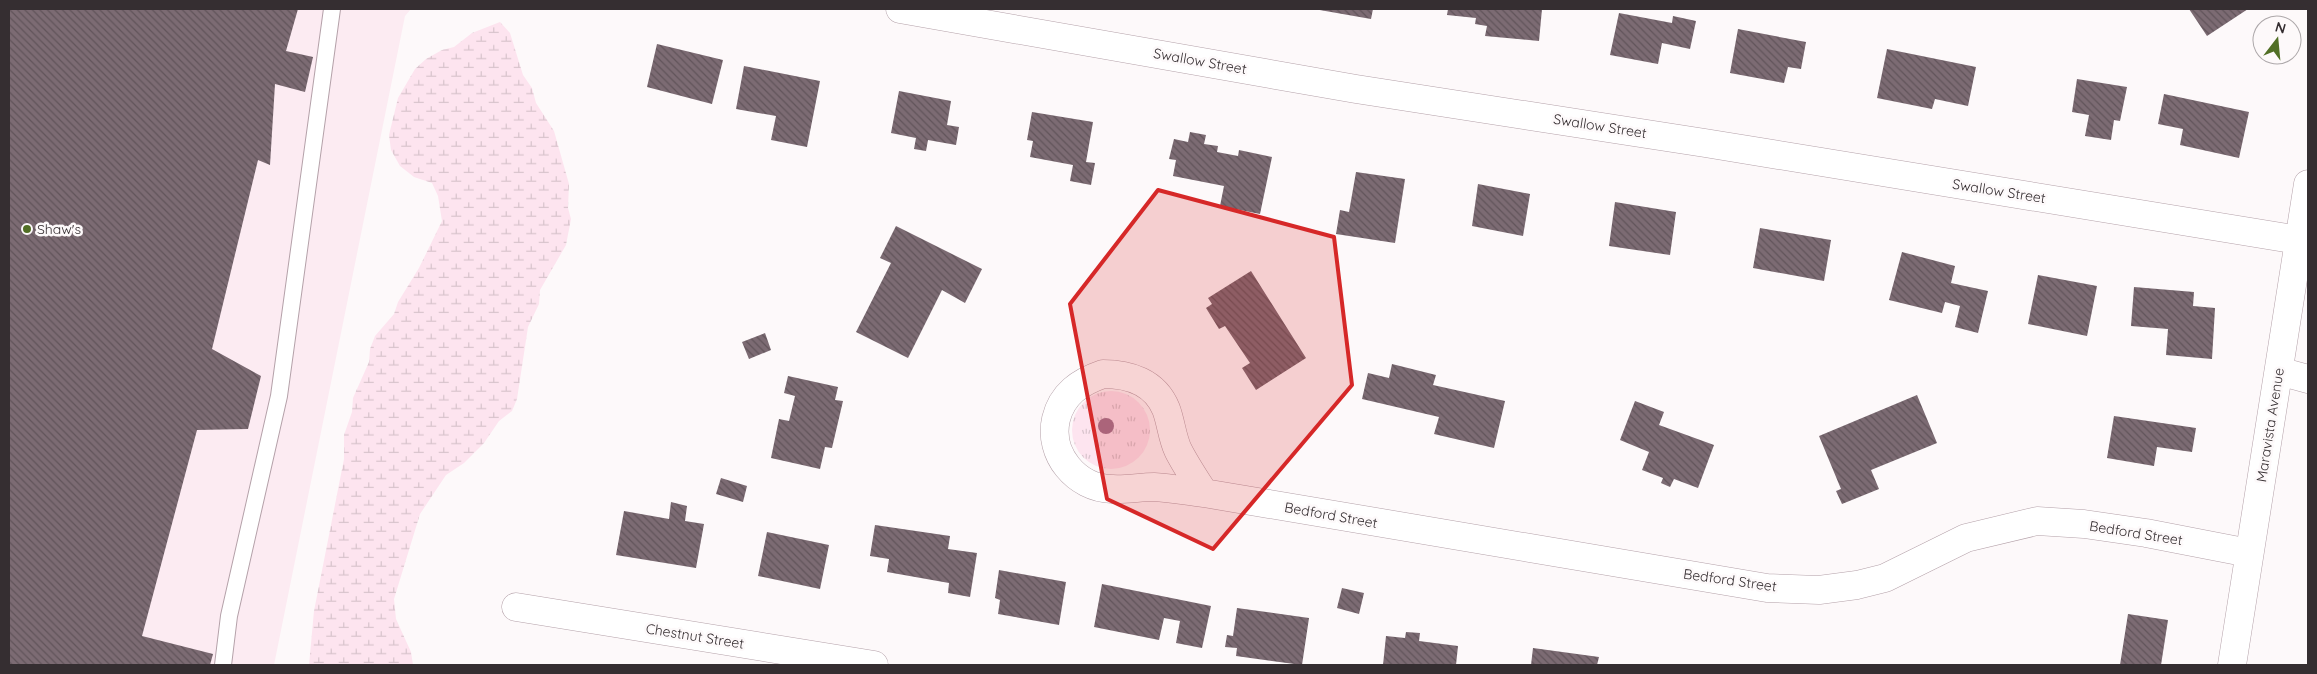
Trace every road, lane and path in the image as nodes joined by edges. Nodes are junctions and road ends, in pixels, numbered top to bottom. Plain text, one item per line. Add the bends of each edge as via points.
1 (332, 9) edge
2 (900, 9) edge
3 (2308, 184) edge
4 (2299, 240) junction
5 (2279, 371) junction
6 (2308, 379) edge
7 (1204, 493) junction
8 (2249, 553) junction
9 (516, 607) dead end
10 (222, 665) edge
11 (874, 665) edge
12 (2232, 665) edge

1 - 10 lane via 279,396 229,616
2 - 4 street, Swallow Street via 1356,88
3 - 4 street, Maravista Avenue
4 - 5 street, Maravista Avenue
5 - 6 street
5 - 8 street, Maravista Avenue
7 - 7 street, Bedford Street via 1178,449 1166,408 1155,392 1140,380 1122,374 1103,374 1084,380 1069,392 1059,408 1054,427 1056,446 1064,463 1076,476 1093,486 1112,489 1156,487
7 - 8 street, Bedford Street via 1767,588 1819,590 1886,578 1966,538 2038,521 2146,533
8 - 12 street, Maravista Avenue
9 - 11 street, Chestnut Street

